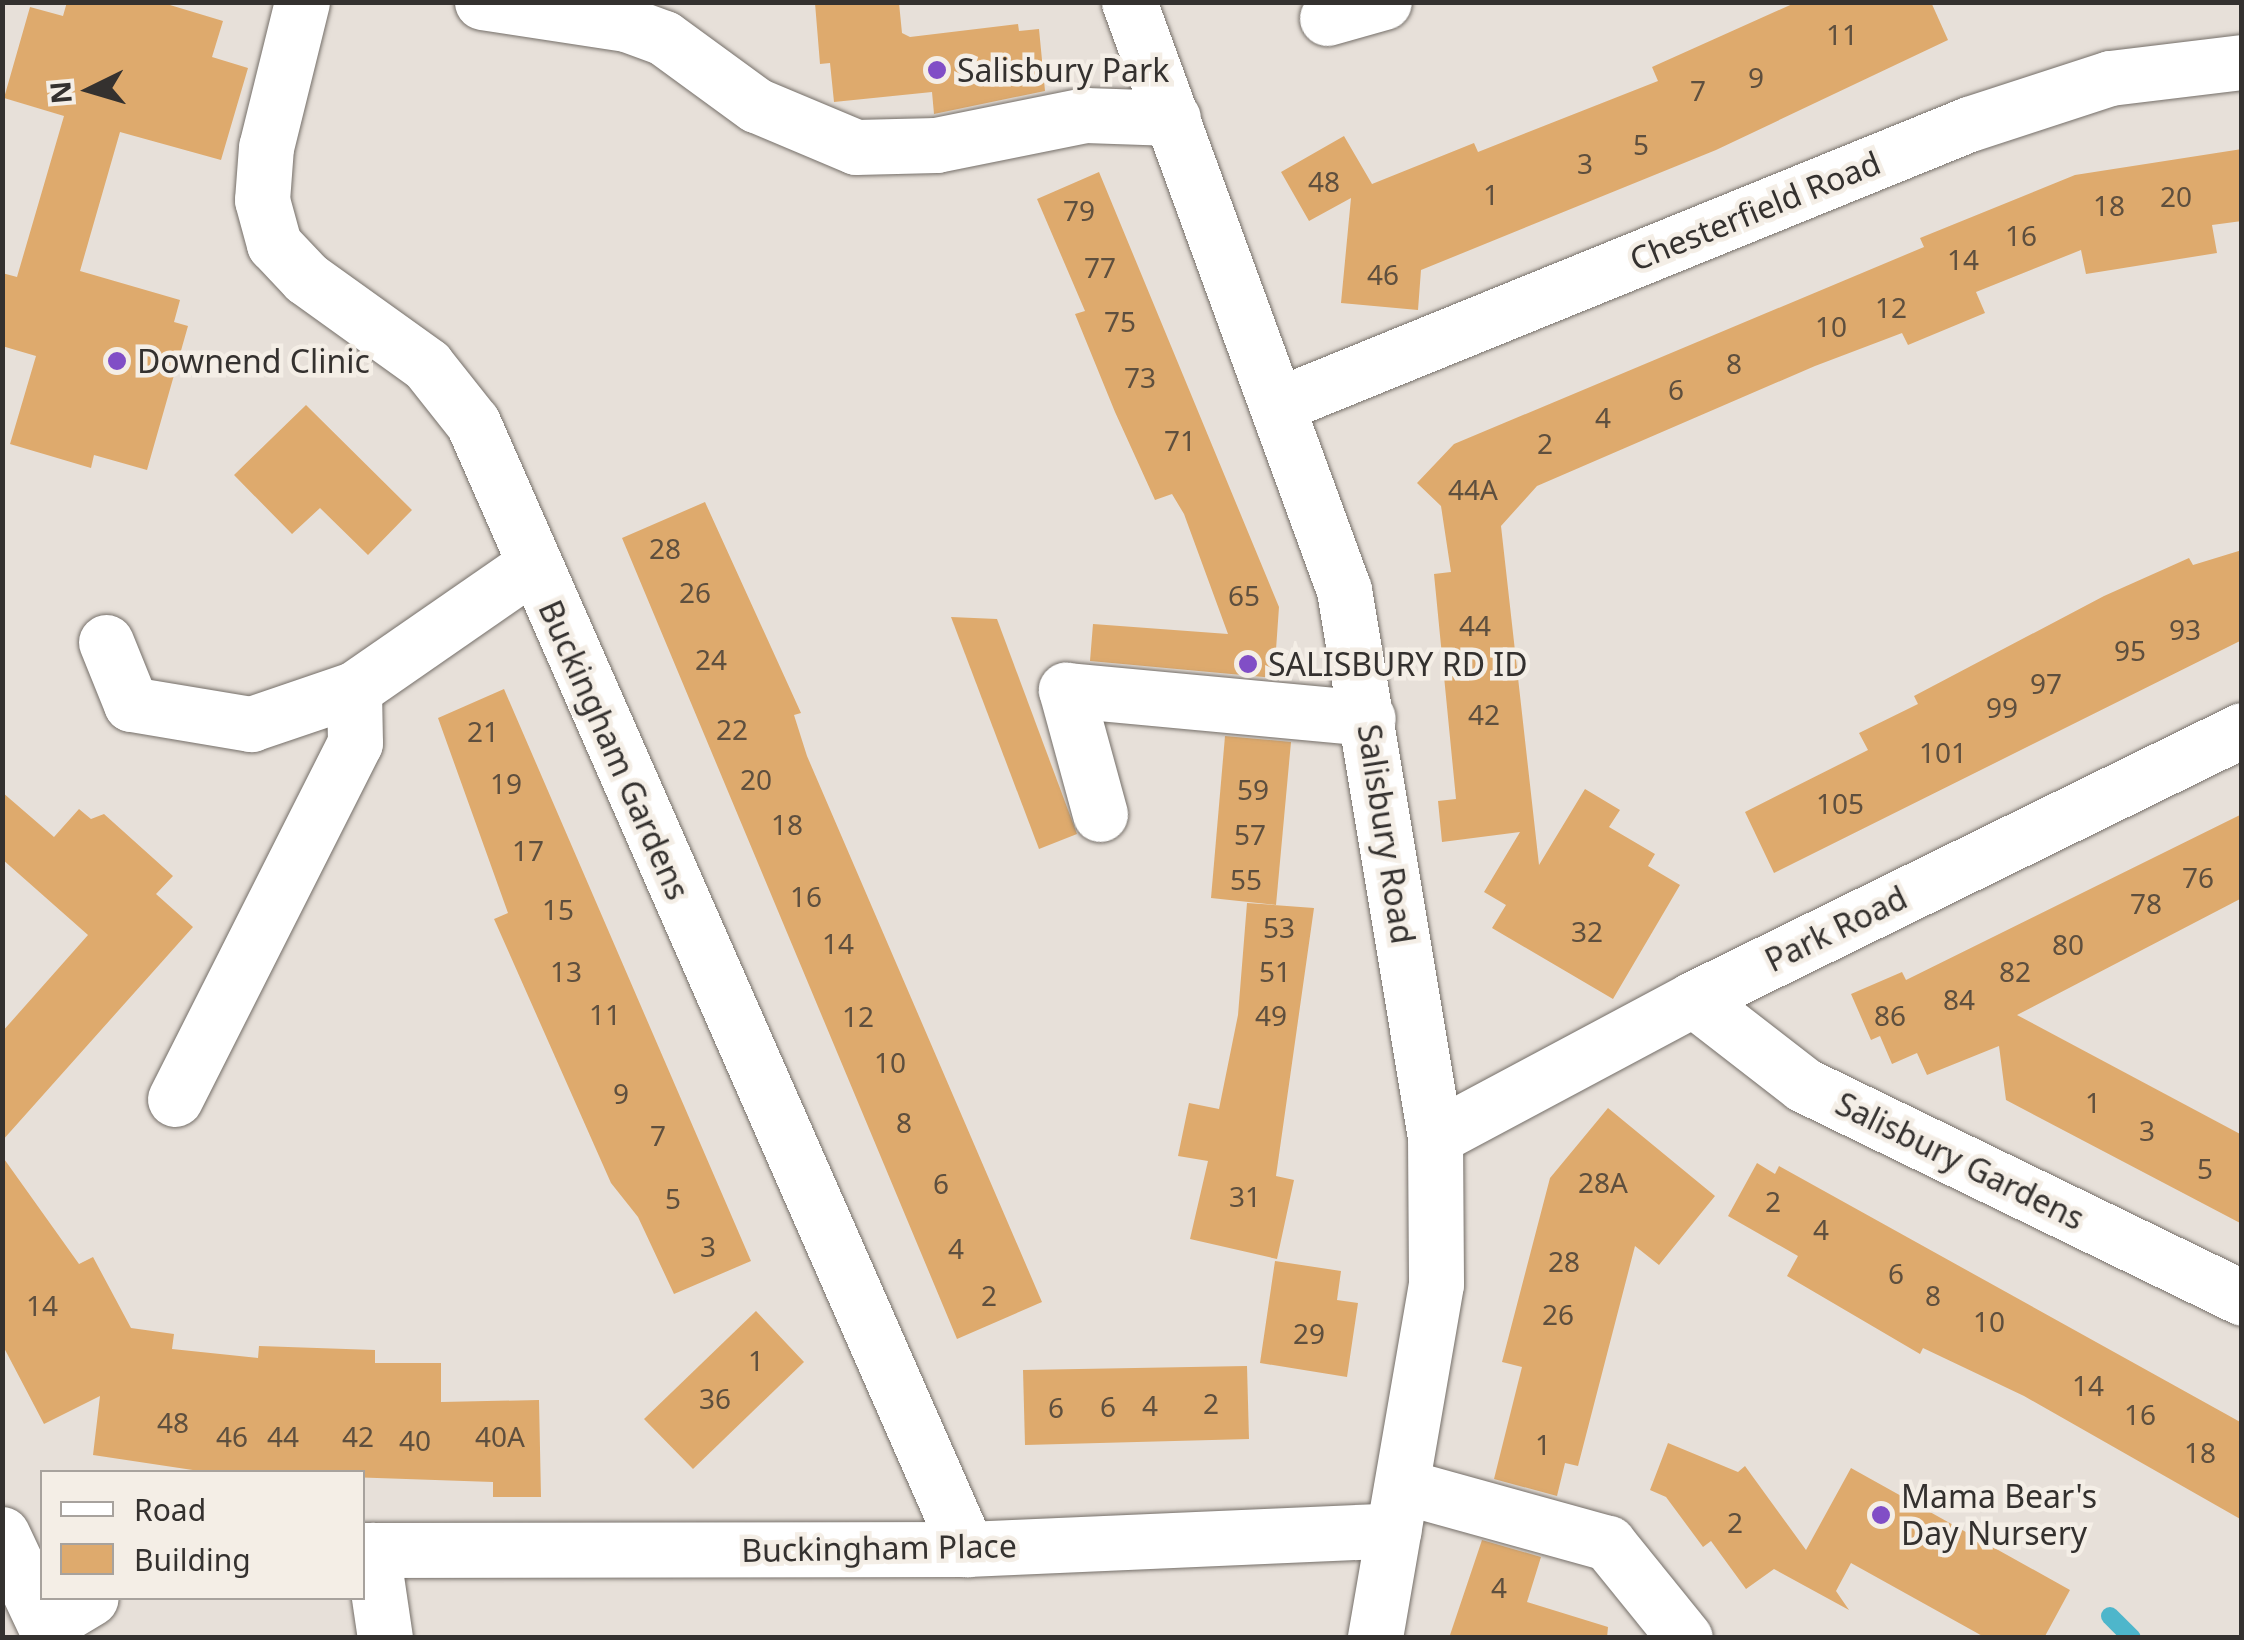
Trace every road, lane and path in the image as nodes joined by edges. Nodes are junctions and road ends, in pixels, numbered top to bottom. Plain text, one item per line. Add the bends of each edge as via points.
1 (302, 2) edge
2 (482, 2) edge
3 (1129, 2) edge
4 (1384, 2) edge
5 (1327, 18) dead end
6 (2242, 62) edge
7 (1173, 118) junction
8 (1280, 404) junction
9 (532, 565) junction
10 (106, 642) dead end
11 (354, 689) junction
12 (1368, 718) junction
13 (2242, 730) edge
14 (1100, 814) dead end
15 (1693, 999) junction
16 (175, 1100) dead end
17 (1435, 1137) junction
18 (2242, 1298) edge
19 (1398, 1508) junction
20 (3, 1536) edge
21 (967, 1549) junction
22 (367, 1550) edge
23 (89, 1600) edge
24 (49, 1632) edge
25 (386, 1638) edge
26 (1375, 1638) edge
27 (1685, 1638) edge

1 - 9 street, Buckingham Gardens via 266,147 262,200 274,244 306,278 427,365 473,423
2 - 7 street via 664,38 756,105 856,146 936,145 1085,114
3 - 7 street, Salisbury Road
4 - 5 street
6 - 8 street, Chesterfield Road via 2110,78 1968,124
7 - 8 street, Salisbury Road
8 - 12 street, Salisbury Road via 1344,590
9 - 11 street
9 - 21 street, Buckingham Gardens
10 - 11 street via 131,704 250,724
11 - 16 street via 355,743
12 - 14 street via 1066,690
12 - 17 street, Salisbury Road
13 - 15 street, Park Road
15 - 17 street, Park Road
15 - 18 street, Salisbury Gardens via 1804,1085
17 - 19 street, Salisbury Road via 1436,1284
19 - 21 street, Buckingham Place
19 - 26 street, Salisbury Road
19 - 27 street, Buckingham Place via 1608,1543
20 - 24 street
21 - 22 street, Buckingham Place
22 - 25 street
23 - 24 street

